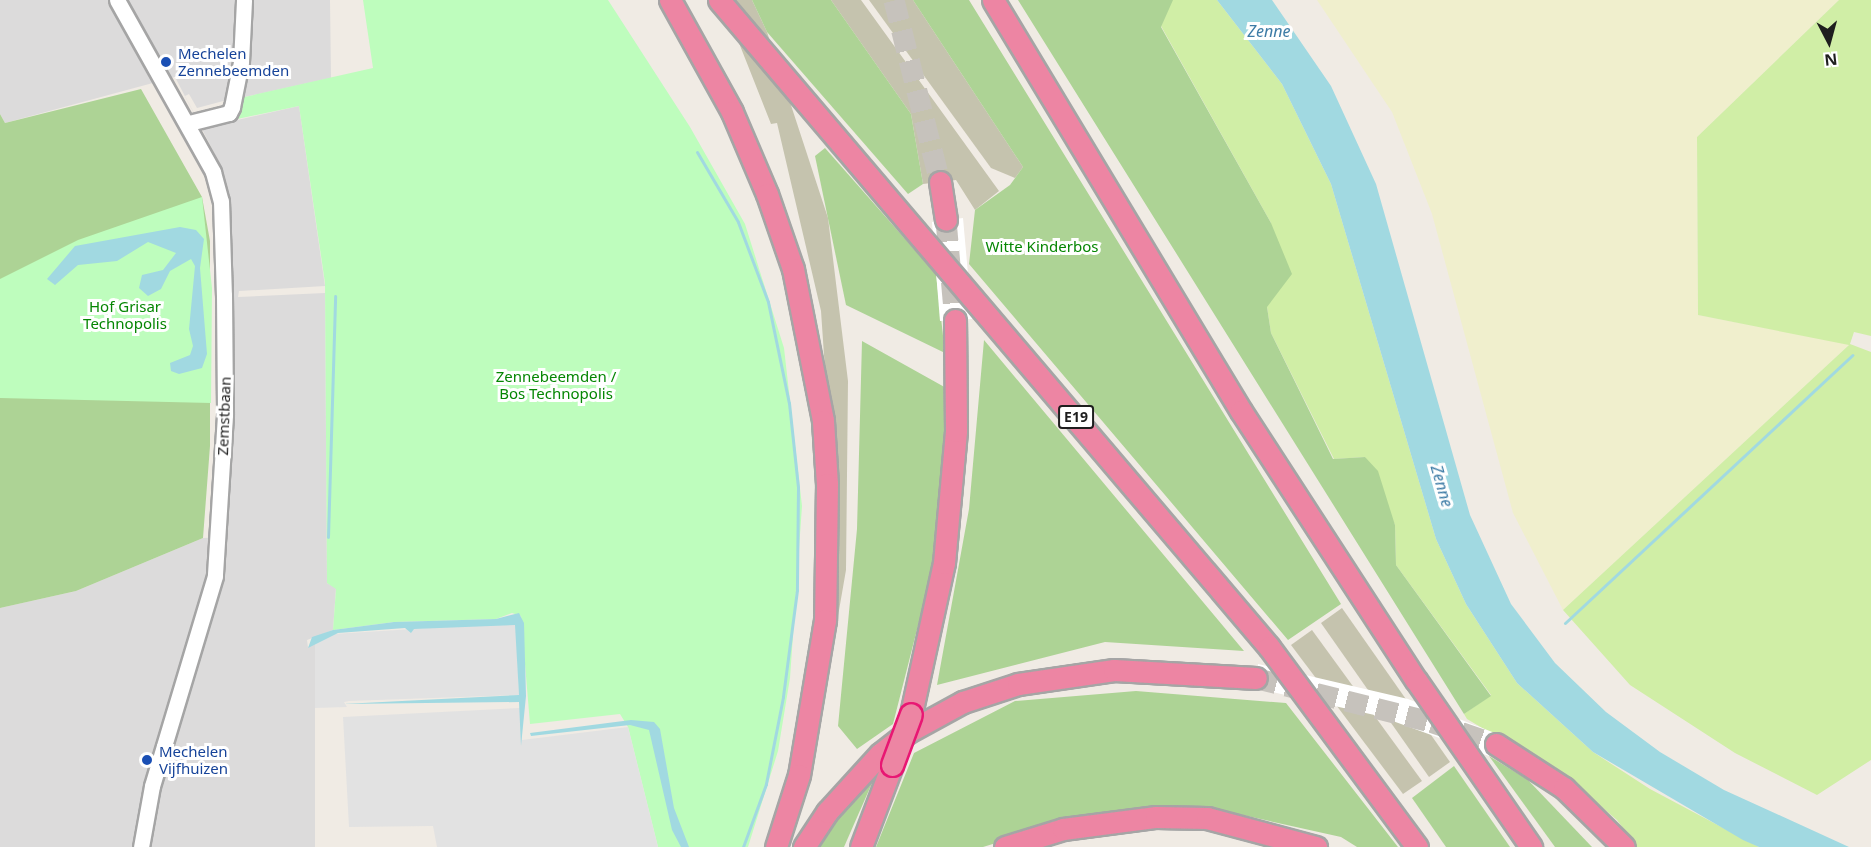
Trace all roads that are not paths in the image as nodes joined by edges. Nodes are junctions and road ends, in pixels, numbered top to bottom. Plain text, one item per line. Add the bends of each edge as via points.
1 (117, 0) edge
2 (244, 0) edge
3 (670, 0) edge
4 (719, 0) edge
5 (993, 0) edge
6 (189, 123) junction
7 (940, 182) tunnel mouth
8 (946, 220) tunnel mouth
9 (955, 320) tunnel mouth
10 (1256, 678) tunnel mouth
11 (1496, 744) tunnel mouth
12 (141, 847) edge
13 (776, 847) edge
14 (804, 847) edge
15 (861, 847) edge
16 (1005, 847) edge
17 (1316, 847) edge
18 (1417, 847) edge
19 (1531, 847) edge
20 (1624, 847) edge

1 - 6 street, Zemstbaan
2 - 6 street via 241,62 232,107 229,113
3 - 13 highway via 732,112 767,194 793,269 823,421 828,496 825,620 799,775
4 - 18 highway, E19 via 1269,646
5 - 19 highway via 1241,411 1410,671
6 - 12 street, Zemstbaan via 205,152 221,201 225,326 222,498 211,592 152,786
7 - 8 highway
9 - 15 highway, bridge via 956,431 944,563 911,714
10 - 14 highway via 1114,670 1018,684 974,698 908,732 880,754 827,812
11 - 20 highway via 1564,788
16 - 17 highway via 1063,829 1156,817 1208,818

